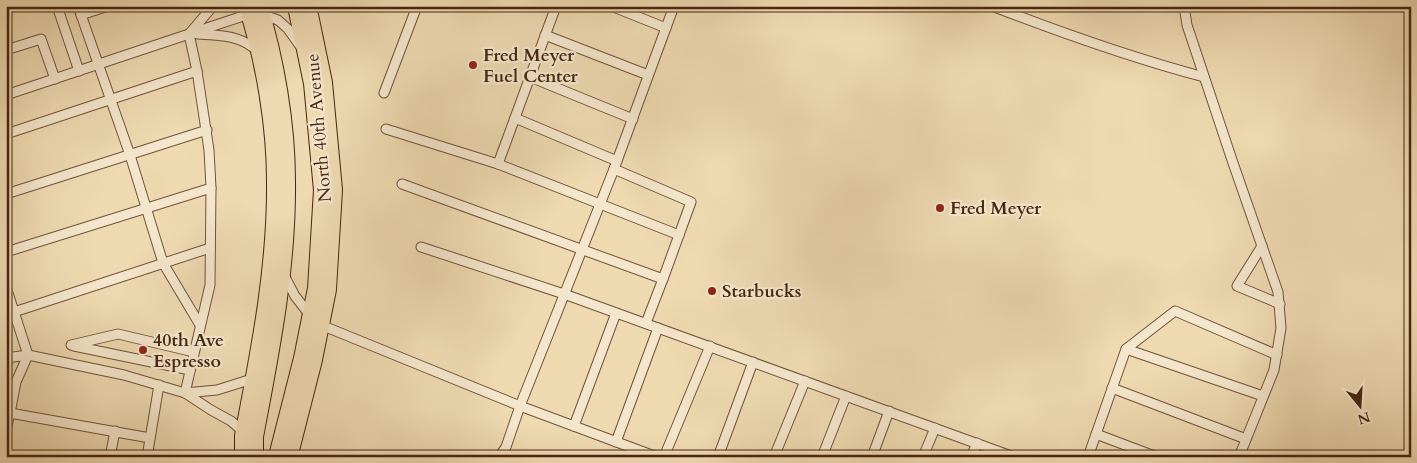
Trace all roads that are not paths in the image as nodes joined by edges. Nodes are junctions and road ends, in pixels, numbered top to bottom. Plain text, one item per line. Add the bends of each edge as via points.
1 (57, 6) edge
2 (108, 6) edge
3 (213, 6) edge
4 (302, 6) edge
5 (417, 6) edge
6 (556, 6) edge
7 (611, 6) edge
8 (674, 6) edge
9 (992, 6) edge
10 (1184, 6) edge
11 (255, 8) edge
12 (80, 11) edge
13 (666, 28) junction
14 (189, 34) junction
15 (545, 35) junction
16 (6, 50) edge
17 (98, 64) junction
18 (79, 71) junction
19 (198, 71) junction
20 (270, 72) junction
21 (648, 75) junction
22 (530, 77) junction
23 (1204, 77) junction
24 (55, 79) junction
25 (318, 83) junction
26 (384, 93) dead end
27 (6, 95) edge
28 (111, 99) junction
29 (515, 118) junction
30 (633, 119) junction
31 (386, 129) dead end
32 (207, 130) junction
33 (6, 134) edge
34 (130, 155) junction
35 (498, 164) junction
36 (616, 165) junction
37 (402, 184) dead end
38 (211, 188) junction
39 (6, 194) edge
40 (600, 204) junction
41 (146, 208) junction
42 (679, 235) junction
43 (1262, 246) junction
44 (420, 247) dead end
45 (210, 248) junction
46 (582, 249) junction
47 (6, 252) edge
48 (277, 262) junction
49 (163, 263) junction
50 (663, 279) junction
51 (6, 287) edge
52 (564, 294) junction
53 (1280, 304) junction
54 (14, 312) junction
55 (616, 313) junction
56 (316, 323) junction
57 (646, 324) junction
58 (200, 325) junction
59 (658, 328) junction
60 (710, 346) junction
61 (1126, 349) junction
62 (194, 352) junction
63 (28, 355) junction
64 (1277, 355) junction
65 (6, 358) edge
66 (753, 362) junction
67 (190, 370) junction
68 (260, 377) junction
69 (805, 381) junction
70 (158, 384) junction
71 (1112, 388) junction
72 (185, 393) junction
73 (846, 396) junction
74 (1264, 396) junction
75 (520, 406) junction
76 (889, 412) junction
77 (10, 413) junction
78 (574, 426) junction
79 (935, 428) junction
80 (6, 430) edge
81 (116, 432) junction
82 (1096, 434) junction
83 (150, 438) junction
84 (1246, 439) junction
85 (616, 442) junction
86 (976, 443) junction
87 (249, 446) edge
88 (110, 457) edge
89 (147, 457) edge
90 (283, 457) edge
91 (499, 457) edge
92 (657, 457) edge
93 (664, 457) edge
94 (718, 457) edge
95 (774, 457) edge
96 (822, 457) edge
97 (872, 457) edge
98 (923, 457) edge
99 (971, 457) edge
100 (1014, 457) edge
101 (1088, 457) edge
102 (1157, 457) edge
103 (1238, 457) edge

1 - 18 lane
2 - 12 lane
3 - 14 lane
4 - 25 main road, North 40th Avenue
5 - 26 lane
6 - 15 lane
7 - 13 lane
8 - 13 lane
9 - 23 lane via 1146,61
10 - 23 lane
11 - 14 lane
11 - 20 main road
11 - 25 lane via 288,29 302,48
12 - 17 lane
13 - 21 lane
14 - 17 lane
14 - 19 lane
14 - 20 lane via 228,35 253,46
15 - 21 lane
15 - 22 lane
16 - 24 lane via 42,39
17 - 18 lane
17 - 28 lane
18 - 24 lane
19 - 28 lane
19 - 32 lane
20 - 48 main road via 281,181
21 - 30 lane
22 - 29 lane
22 - 30 lane
23 - 43 lane
24 - 27 lane
25 - 56 main road, North 40th Avenue via 328,190 322,289
28 - 33 lane
28 - 34 lane
29 - 35 lane
29 - 36 lane
30 - 36 lane
31 - 35 lane
32 - 34 lane
32 - 38 lane
34 - 39 lane
34 - 41 lane
35 - 40 lane
36 - 40 lane
36 - 42 lane via 691,202
37 - 46 lane
38 - 41 lane
38 - 45 lane
40 - 42 lane
40 - 46 lane
41 - 47 lane
41 - 49 lane
42 - 50 lane
43 - 53 lane
43 - 53 lane via 1238,286
44 - 52 lane
45 - 49 lane
45 - 58 lane via 210,285
46 - 50 lane
46 - 52 lane
48 - 56 lane via 295,296
48 - 68 main road
49 - 54 lane
49 - 58 lane
50 - 57 lane
51 - 54 lane
52 - 55 lane
52 - 75 lane
53 - 64 lane via 1282,328
54 - 63 lane
55 - 57 lane
55 - 78 lane
56 - 75 lane
56 - 90 main road, North 40th Avenue
57 - 59 lane
58 - 62 lane
59 - 60 lane
59 - 85 lane
60 - 66 lane
60 - 93 lane
61 - 64 lane via 1175,311
61 - 71 lane
61 - 74 lane
62 - 67 lane
62 - 67 lane via 118,334 71,345
63 - 65 lane
63 - 70 lane
63 - 77 lane via 16,382
64 - 74 lane
66 - 69 lane
66 - 94 lane
67 - 72 lane
68 - 72 lane via 217,390
68 - 87 main road
69 - 73 lane
69 - 95 lane
70 - 72 lane
70 - 83 lane
71 - 82 lane
71 - 84 lane
72 - 87 lane via 231,421
73 - 76 lane
73 - 96 lane
74 - 84 lane
75 - 78 lane
75 - 91 lane via 506,447
76 - 79 lane
76 - 97 lane
77 - 80 lane
77 - 81 lane
78 - 85 lane
79 - 86 lane
79 - 98 lane
81 - 83 lane
81 - 88 lane
82 - 101 lane
82 - 102 lane
83 - 89 lane
84 - 103 lane
85 - 92 lane
86 - 99 lane
86 - 100 lane

